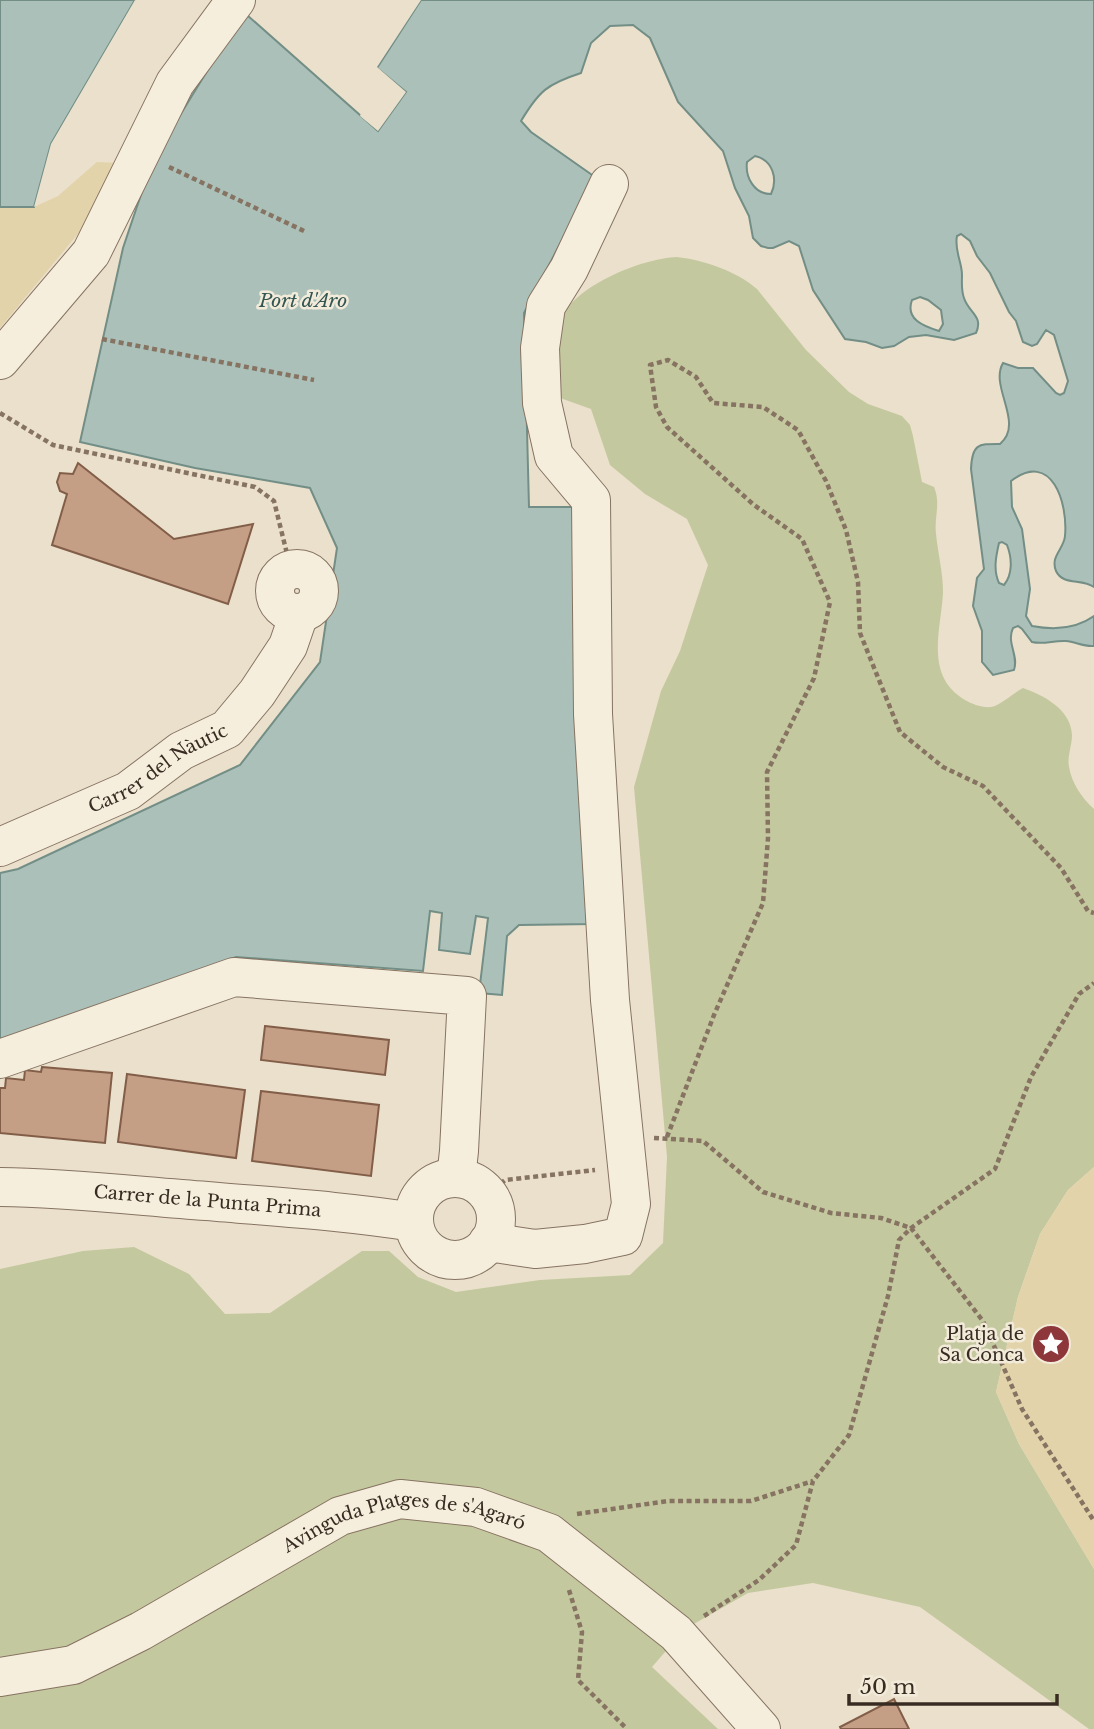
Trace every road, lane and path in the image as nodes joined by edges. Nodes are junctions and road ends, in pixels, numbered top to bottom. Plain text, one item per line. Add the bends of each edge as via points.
1 (236, 0) edge
2 (165, 165) dead end
3 (609, 184) dead end
4 (304, 231) dead end
5 (102, 339) dead end
6 (0, 360) edge
7 (314, 380) dead end
8 (0, 413) edge
9 (291, 570) joint
10 (0, 847) edge
11 (1094, 912) edge
12 (1094, 983) edge
13 (0, 1059) edge
14 (667, 1137) junction
15 (626, 1153) junction
16 (0, 1186) edge
17 (472, 1187) junction
18 (414, 1222) junction
19 (911, 1228) junction
20 (488, 1242) junction
21 (813, 1481) junction
22 (1094, 1521) edge
23 (549, 1533) junction
24 (562, 1581) dead end
25 (677, 1633) junction
26 (0, 1677) edge
27 (627, 1729) edge
28 (761, 1729) edge

1 - 6 street via 175,83 91,253
2 - 4 path
3 - 15 street via 546,306 540,348 542,403 554,456 591,500 594,728 610,1000
5 - 7 path
8 - 9 path via 53,445 255,487 274,500
9 - 10 street, Carrer del Nàutic via 276,582 274,594 287,612 299,614 288,646 228,729 181,751 128,791
11 - 14 path via 1088,911 1061,868 983,786 943,767 900,732 860,633 858,582 846,530 798,430 763,407 713,403 696,377 668,360 650,365 656,407 667,427 754,505 802,539 830,602 814,678 767,772 763,903
12 - 19 path via 1079,994 1031,1077 995,1169
13 - 17 street via 234,977 467,996 459,1151
14 - 15 path
14 - 19 path via 703,1141 763,1192 831,1213 881,1218
15 - 17 path
15 - 20 street via 631,1204 623,1236 535,1249
16 - 18 street, Carrer de la Punta Prima
17 - 18 street via 438,1182 423,1193
17 - 20 street via 494,1206 494,1231
18 - 20 street via 429,1251 449,1259 471,1256
19 - 21 path via 899,1240 849,1434
19 - 22 path via 983,1321 1022,1409
21 - 23 path via 751,1501 668,1501 566,1516
21 - 25 path via 796,1545 759,1580
23 - 25 street, Avinguda Platges de s'Agaró
23 - 26 street, Avinguda Platges de s'Agaró via 475,1507 400,1499 340,1516 73,1665
24 - 27 path via 582,1632 578,1680
25 - 28 street, Avinguda Platges de s'Agaró

